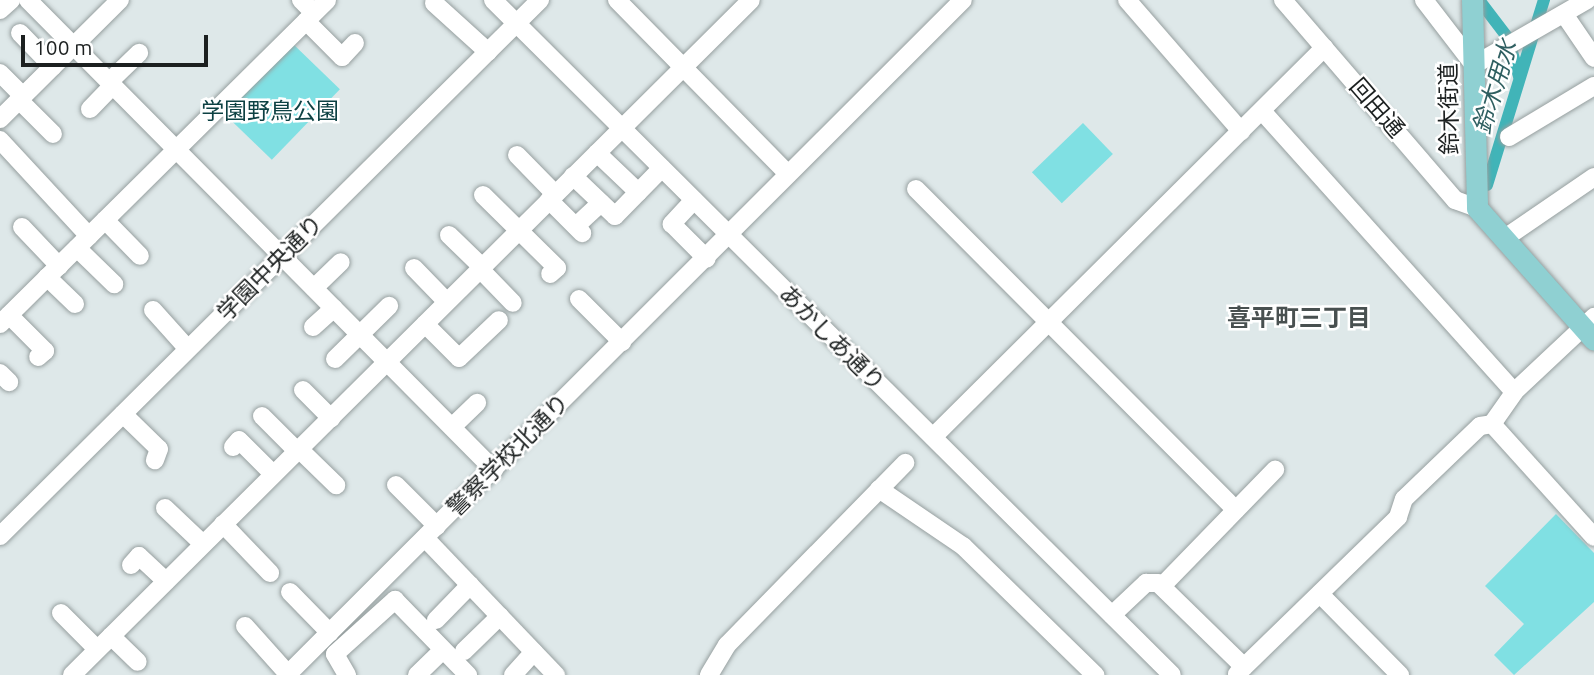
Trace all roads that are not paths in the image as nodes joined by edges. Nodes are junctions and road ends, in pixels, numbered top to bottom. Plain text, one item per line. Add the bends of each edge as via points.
1 (11, 0) edge
2 (28, 0) edge
3 (120, 0) edge
4 (327, 0) edge
5 (493, 0) edge
6 (540, 0) edge
7 (617, 0) edge
8 (751, 0) edge
9 (964, 0) edge
10 (1127, 0) edge
11 (1283, 0) edge
12 (1424, 0) edge
13 (1587, 0) edge
14 (434, 3) dead end
15 (1472, 3) edge
16 (0, 10) edge
17 (307, 11) edge
18 (1564, 14) junction
19 (516, 24) junction
20 (20, 33) dead end
21 (355, 43) dead end
22 (74, 46) junction
23 (1324, 47) junction
24 (488, 52) junction
25 (139, 53) dead end
26 (1594, 58) edge
27 (1474, 65) junction
28 (53, 67) junction
29 (684, 67) junction
30 (0, 73) edge
31 (111, 83) junction
32 (1594, 86) edge
33 (21, 98) junction
34 (90, 109) dead end
35 (1262, 111) junction
36 (0, 119) edge
37 (621, 128) junction
38 (1241, 131) junction
39 (53, 134) dead end
40 (1509, 137) dead end
41 (0, 140) edge
42 (176, 149) junction
43 (597, 153) junction
44 (517, 155) dead end
45 (662, 168) junction
46 (788, 174) junction
47 (573, 176) junction
48 (1594, 177) edge
49 (916, 189) dead end
50 (638, 192) junction
51 (483, 195) dead end
52 (552, 197) junction
53 (694, 201) junction
54 (601, 204) junction
55 (1477, 208) junction
56 (105, 220) junction
57 (22, 228) dead end
58 (518, 231) junction
59 (449, 235) dead end
60 (729, 235) junction
61 (1505, 238) junction
62 (83, 242) junction
63 (140, 256) dead end
64 (282, 256) junction
65 (707, 258) junction
66 (341, 262) dead end
67 (414, 268) dead end
68 (481, 268) junction
69 (53, 271) junction
70 (550, 274) dead end
71 (114, 284) dead end
72 (314, 288) junction
73 (579, 299) dead end
74 (447, 302) junction
75 (513, 303) dead end
76 (75, 304) dead end
77 (389, 306) dead end
78 (334, 308) junction
79 (153, 310) dead end
80 (5, 320) edge
81 (499, 320) dead end
82 (1047, 322) junction
83 (425, 324) junction
84 (313, 327) dead end
85 (1590, 328) edge
86 (360, 334) junction
87 (622, 342) junction
88 (188, 349) junction
89 (38, 357) dead end
90 (335, 359) dead end
91 (387, 362) junction
92 (303, 390) dead end
93 (1514, 392) junction
94 (477, 403) dead end
95 (123, 414) junction
96 (262, 416) dead end
97 (331, 418) junction
98 (1492, 424) junction
99 (452, 427) junction
100 (933, 437) junction
101 (233, 447) dead end
102 (298, 450) junction
103 (155, 460) dead end
104 (905, 463) dead end
105 (494, 470) junction
106 (1275, 470) dead end
107 (274, 474) junction
108 (335, 485) dead end
109 (396, 485) dead end
110 (879, 489) junction
111 (165, 508) dead end
112 (1236, 510) junction
113 (223, 524) junction
114 (2, 528) edge
115 (431, 532) junction
116 (1594, 537) edge
117 (203, 544) junction
118 (131, 565) dead end
119 (270, 573) dead end
120 (166, 581) junction
121 (470, 585) junction
122 (1163, 586) junction
123 (290, 592) dead end
124 (1320, 594) junction
125 (61, 613) dead end
126 (1112, 615) junction
127 (500, 616) junction
128 (436, 620) dead end
129 (245, 626) dead end
130 (330, 633) junction
131 (111, 636) junction
132 (97, 649) junction
133 (464, 651) dead end
134 (441, 652) junction
135 (534, 652) junction
136 (138, 662) dead end
137 (1240, 671) edge
138 (78, 673) edge
139 (288, 674) edge
140 (347, 675) edge
141 (417, 675) edge
142 (468, 675) edge
143 (513, 675) edge
144 (556, 675) edge
145 (709, 675) edge
146 (1095, 675) edge
147 (1172, 675) edge
148 (1400, 675) edge

1 - 16 street
2 - 22 street
3 - 22 street
4 - 17 street
5 - 19 street, あかしあ通り
6 - 19 street, 学園中央通り
7 - 29 street
8 - 29 street
9 - 46 street, 警察学校北通り
10 - 38 street
11 - 23 street, 回田通
12 - 27 street
13 - 18 street
14 - 24 street
15 - 27 main road, 鈴木街道
17 - 21 street via 342,57
17 - 42 street
18 - 26 street
18 - 27 street
19 - 24 street, 学園中央通り
19 - 37 street, あかしあ通り
20 - 28 street
22 - 28 street
22 - 31 street
23 - 35 street
23 - 55 street, 回田通 via 1455,200
24 - 64 street, 学園中央通り
25 - 31 street
27 - 55 main road, 鈴木街道
28 - 33 street
29 - 37 street
29 - 46 street
30 - 33 street
31 - 34 street
31 - 42 street
32 - 40 street
33 - 36 street
33 - 39 street
35 - 38 street
35 - 93 street
37 - 43 street
37 - 45 street, あかしあ通り
38 - 82 street
41 - 62 street
42 - 56 street
42 - 64 street
43 - 47 street
43 - 50 street
44 - 52 street
45 - 50 street
45 - 53 street, あかしあ通り
46 - 60 street, 警察学校北通り
47 - 52 street
47 - 54 street
48 - 61 street
49 - 82 street
50 - 54 street via 615,216
51 - 58 street
52 - 54 street via 579,230
52 - 58 street
53 - 60 street, あかしあ通り
53 - 65 street via 672,224
55 - 61 main road
56 - 62 street
56 - 63 street
57 - 69 street
58 - 68 street
58 - 70 street via 556,268
59 - 68 street
60 - 65 street, 警察学校北通り
60 - 100 street, あかしあ通り
61 - 85 main road
62 - 69 street
62 - 71 street
64 - 72 street
64 - 88 street, 学園中央通り
65 - 87 street, 警察学校北通り
66 - 72 street
67 - 74 street
68 - 74 street
68 - 75 street
69 - 76 street
69 - 80 street
72 - 78 street
73 - 87 street
74 - 83 street
77 - 86 street
78 - 84 street
78 - 86 street
79 - 88 street
80 - 89 street via 44,351
81 - 83 street via 459,358
82 - 100 street
82 - 112 street
83 - 91 street
85 - 93 street
86 - 90 street
86 - 91 street
87 - 105 street, 警察学校北通り
88 - 95 street, 学園中央通り
91 - 97 street
91 - 99 street
92 - 97 street
93 - 98 street
94 - 99 street
95 - 103 street via 159,449
95 - 114 street, 学園中央通り
96 - 102 street
97 - 102 street
98 - 116 street
98 - 124 street via 1480,426 1404,499 1398,517
99 - 105 street
100 - 126 street, あかしあ通り
101 - 107 street via 239,440
102 - 107 street
102 - 108 street
104 - 110 street
105 - 115 street, 警察学校北通り
106 - 112 street
107 - 113 street
109 - 115 street
110 - 145 street via 727,645
110 - 146 street via 963,547
111 - 117 street
112 - 122 street
113 - 117 street
113 - 119 street
115 - 121 street
115 - 130 street, 警察学校北通り
117 - 120 street
118 - 120 street via 139,556
120 - 131 street
121 - 127 street
121 - 128 street
122 - 126 street via 1146,583
122 - 137 street
123 - 130 street
124 - 137 street
124 - 148 street
125 - 132 street
126 - 147 street, あかしあ通り
127 - 133 street
127 - 135 street
129 - 139 street
130 - 139 street, 警察学校北通り
131 - 132 street
131 - 136 street
132 - 138 street
134 - 140 street via 395,600 335,654
134 - 141 street
134 - 142 street
135 - 143 street
135 - 144 street

